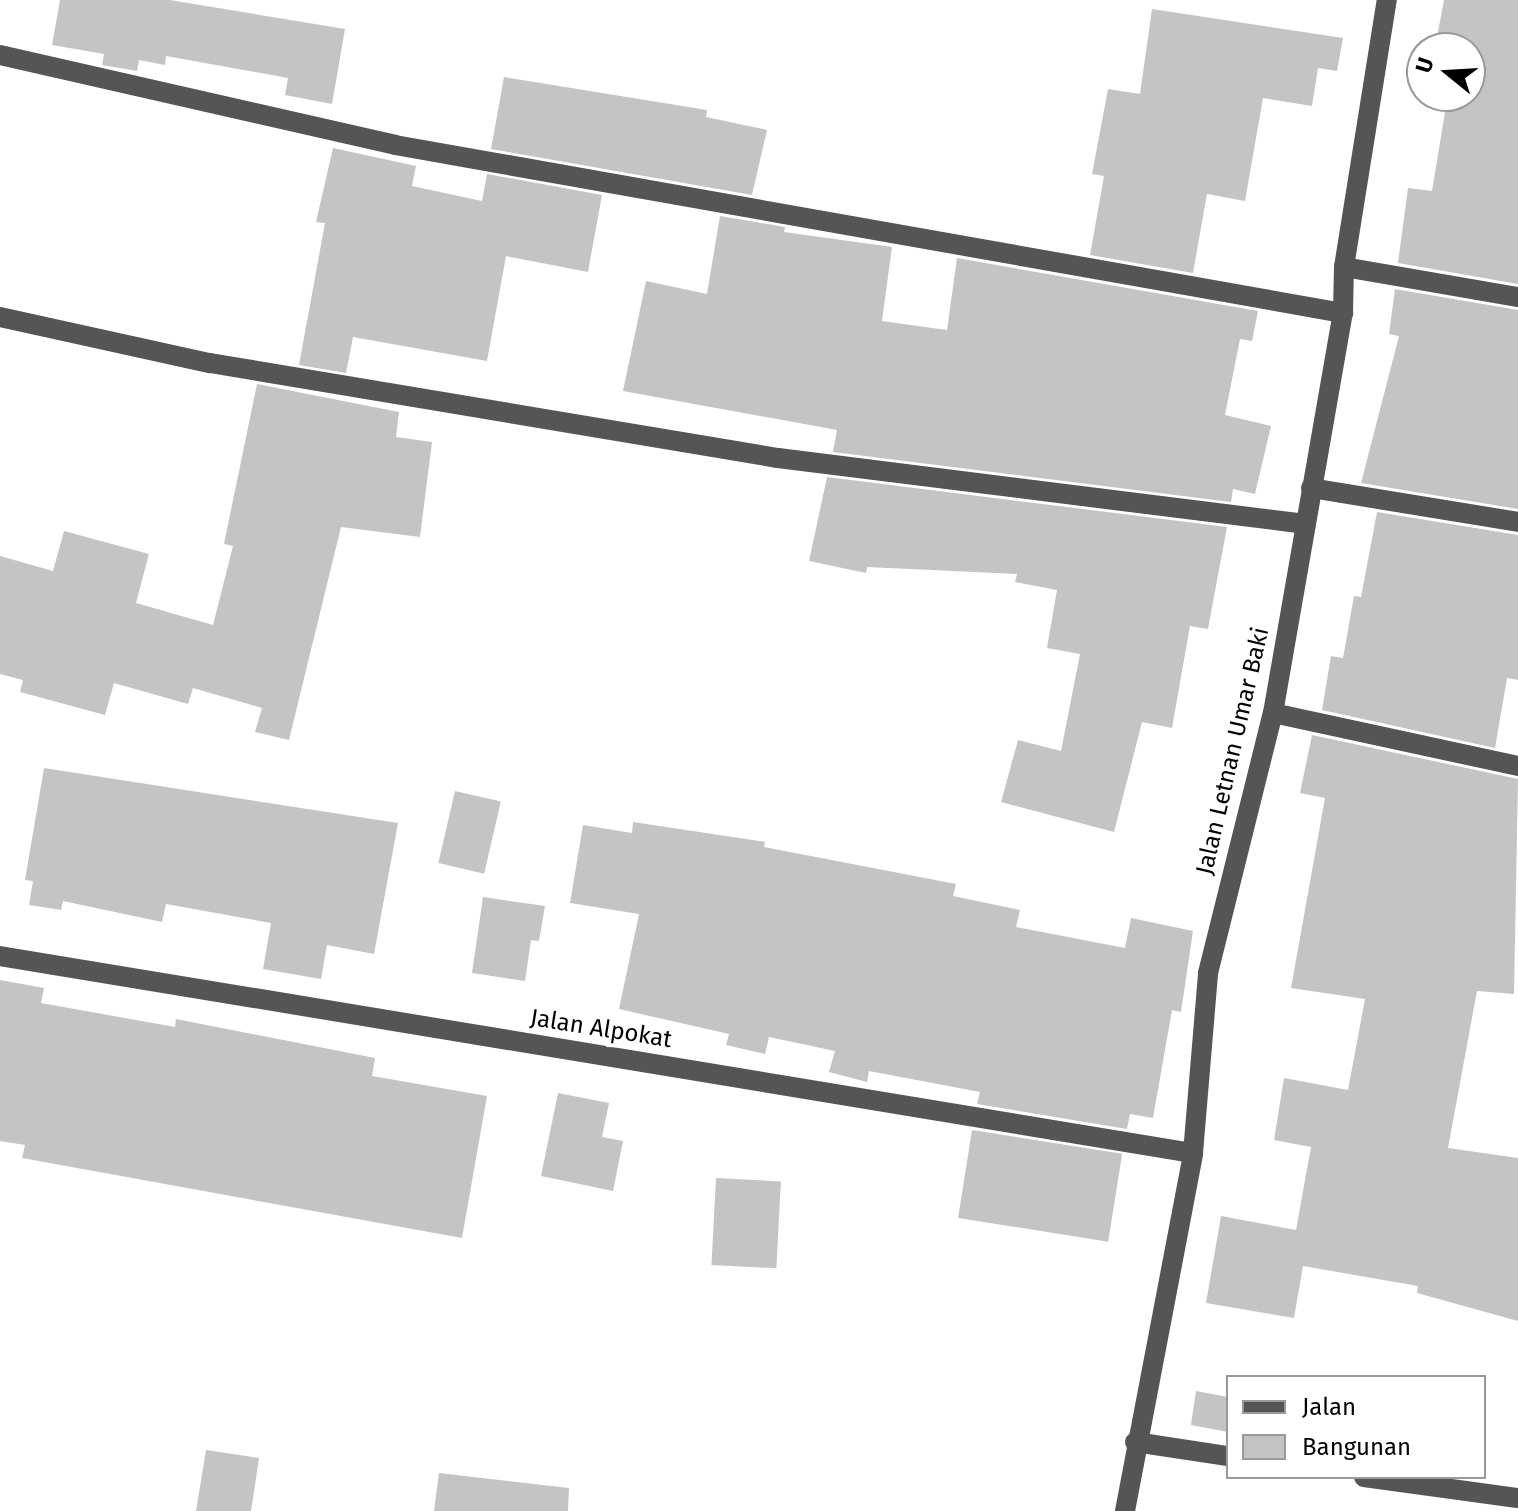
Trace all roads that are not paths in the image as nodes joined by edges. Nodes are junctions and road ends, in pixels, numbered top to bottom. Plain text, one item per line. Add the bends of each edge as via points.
1 (1387, 0) edge
2 (0, 55) edge
3 (1344, 267) junction
4 (1518, 297) edge
5 (1343, 313) junction
6 (0, 317) edge
7 (1311, 488) junction
8 (1518, 522) edge
9 (1306, 524) junction
10 (1273, 713) junction
11 (1518, 766) edge
12 (0, 956) edge
13 (1193, 1153) junction
14 (1135, 1442) junction
15 (1226, 1456) edge
16 (1379, 1479) edge
17 (1518, 1498) edge
18 (1125, 1511) edge

1 - 3 street, Jalan Letnan Umar Baki
2 - 5 street via 410,148
3 - 4 street
3 - 5 street, Jalan Letnan Umar Baki
5 - 7 street, Jalan Letnan Umar Baki
6 - 9 street via 210,363 778,458
7 - 8 street
7 - 9 street, Jalan Letnan Umar Baki
9 - 10 street, Jalan Letnan Umar Baki
10 - 11 street
10 - 13 street, Jalan Letnan Umar Baki via 1208,973
12 - 13 street, Jalan Alpokat
13 - 14 street, Jalan Letnan Umar Baki
14 - 15 street
14 - 18 street, Jalan Letnan Umar Baki
16 - 17 street

